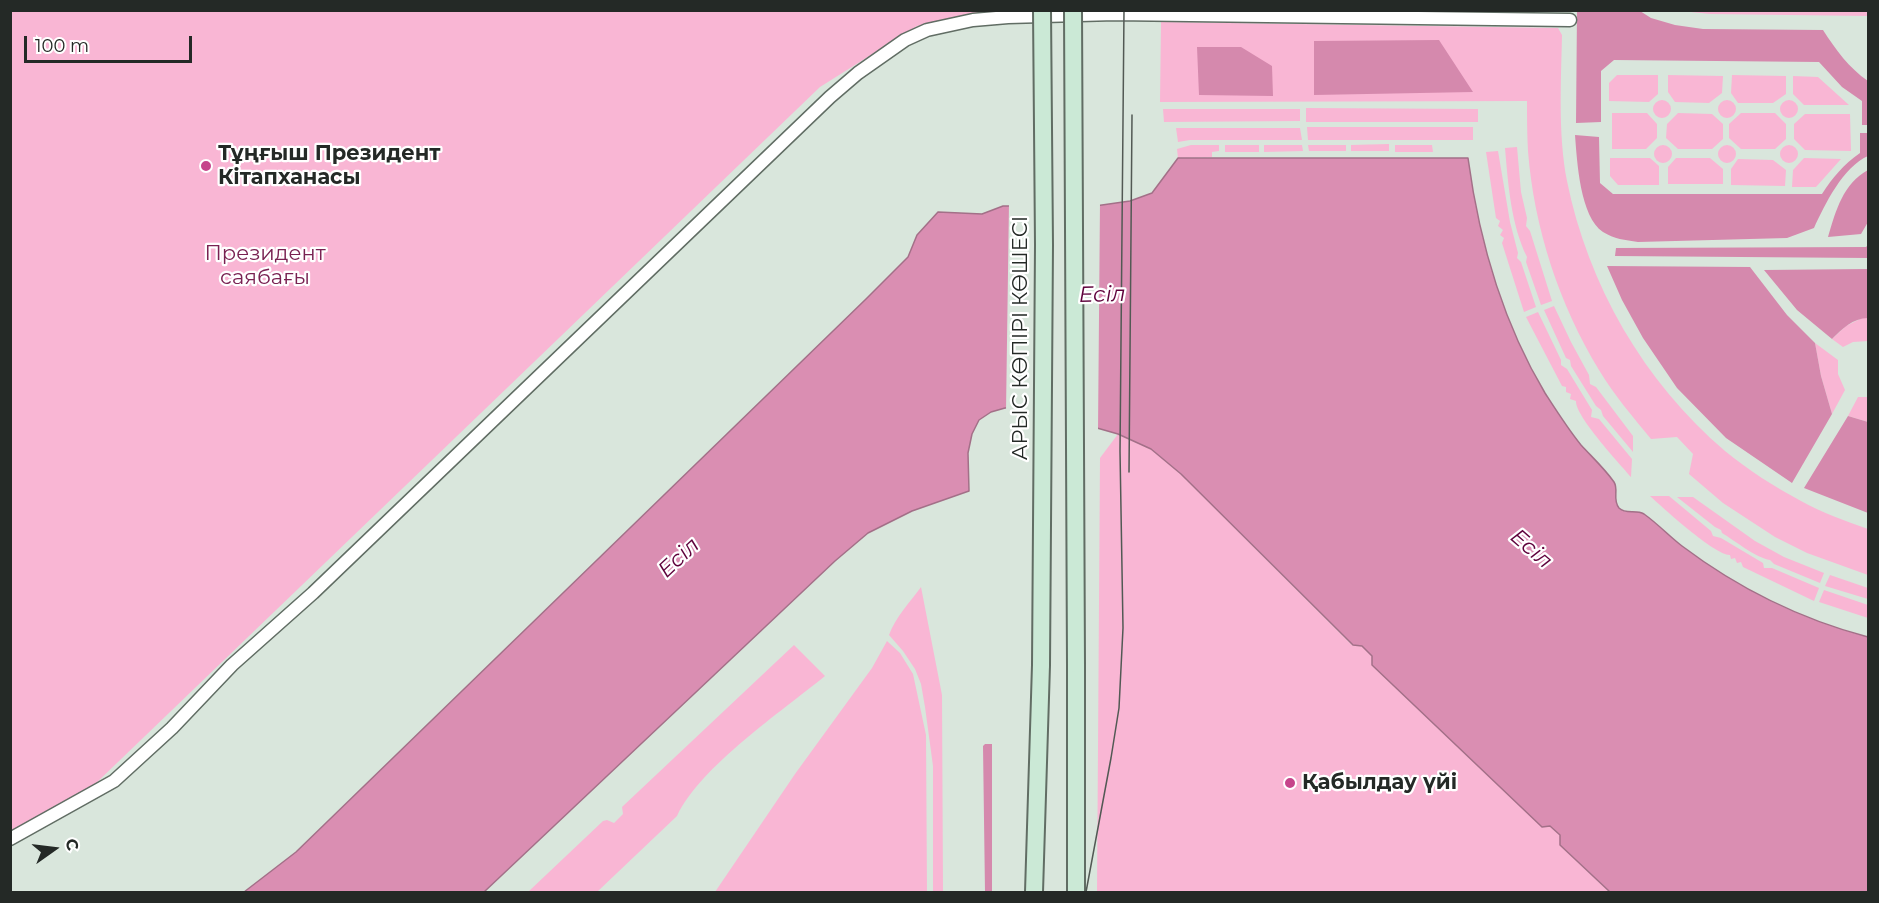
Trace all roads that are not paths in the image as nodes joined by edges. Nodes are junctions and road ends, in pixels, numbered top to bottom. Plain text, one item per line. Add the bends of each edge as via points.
1 (1042, 10) edge
2 (1073, 10) edge
3 (1569, 20) dead end
4 (10, 839) edge
5 (1034, 892) edge
6 (1076, 892) edge

1 - 5 main road, АРЫС КӨПІРІ КӨШЕСІ, bridge via 1041,665
2 - 6 main road, bridge
3 - 4 street via 1008,16 946,24 905,40 830,97 114,781

